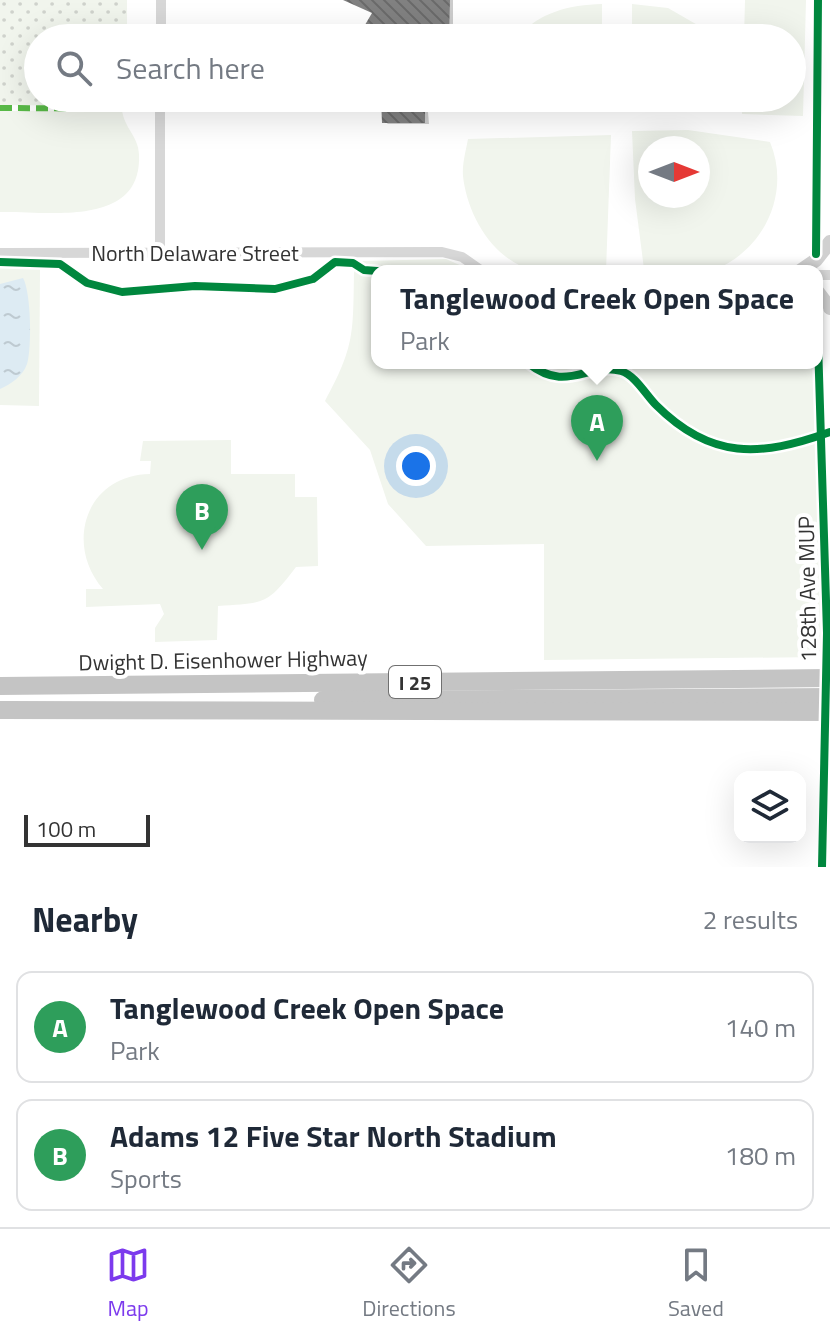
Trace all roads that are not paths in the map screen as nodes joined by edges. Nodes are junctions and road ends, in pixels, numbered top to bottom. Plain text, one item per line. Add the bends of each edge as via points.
1 (161, 0) edge
2 (161, 24) edge
3 (160, 112) edge
4 (830, 242) edge
5 (0, 253) edge
6 (160, 253) junction
7 (473, 265) edge
8 (809, 265) edge
9 (830, 678) edge
10 (0, 686) edge
11 (830, 688) edge
12 (0, 693) edge
13 (830, 697) edge
14 (0, 702) edge
15 (0, 710) edge
16 (830, 712) edge

1 - 2 street
3 - 6 street
4 - 8 main road
5 - 6 street, North Delaware Street
6 - 7 street, North Delaware Street via 442,252
9 - 10 highway, Dwight D. Eisenhower Highway / I 25
11 - 12 highway
13 - 14 highway
15 - 16 highway, I 25

